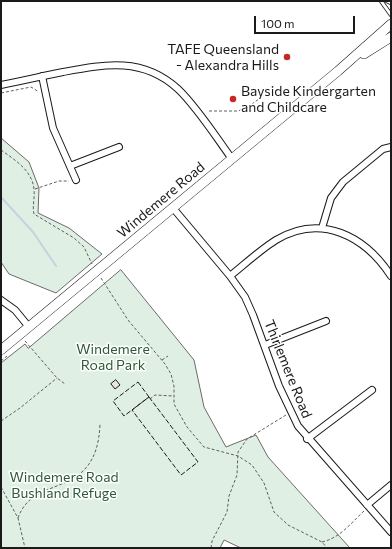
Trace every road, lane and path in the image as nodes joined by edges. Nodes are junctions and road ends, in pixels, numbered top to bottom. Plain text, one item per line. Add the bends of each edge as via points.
1 (381, 1) edge
2 (387, 1) edge
3 (391, 2) edge
4 (391, 15) edge
5 (391, 24) edge
6 (391, 37) edge
7 (338, 71) junction
8 (42, 76) junction
9 (1, 85) edge
10 (45, 92) junction
11 (1, 93) edge
12 (267, 93) dead end
13 (209, 110) dead end
14 (119, 147) dead end
15 (391, 147) edge
16 (1, 150) edge
17 (232, 159) junction
18 (70, 166) junction
19 (76, 180) joint
20 (34, 189) junction
21 (173, 208) junction
22 (322, 228) junction
23 (99, 275) junction
24 (230, 276) junction
25 (391, 276) edge
26 (1, 300) edge
27 (326, 321) dead end
28 (29, 327) junction
29 (20, 335) junction
30 (265, 345) junction
31 (1, 350) edge
32 (168, 356) dead end
33 (162, 360) junction
34 (57, 378) junction
35 (65, 384) dead end
36 (372, 390) dead end
37 (173, 396) junction
38 (150, 399) dead end
39 (290, 412) junction
40 (1, 421) edge
41 (100, 424) dead end
42 (307, 439) junction
43 (238, 456) junction
44 (391, 485) edge
45 (1, 487) edge
46 (367, 505) junction
47 (18, 518) junction
48 (391, 532) edge
49 (322, 542) junction
50 (25, 548) edge
51 (211, 548) edge
52 (327, 548) edge

1 - 4 lane
2 - 3 lane
5 - 7 main road, Windemere Road
6 - 7 main road, Windemere Road
7 - 17 main road, Windemere Road
8 - 9 street
8 - 10 street
8 - 17 street via 108,64 144,69 162,77 178,90
10 - 11 path via 39,93 31,87
10 - 18 street via 53,128
12 - 13 path via 239,111
14 - 18 street
15 - 22 street via 383,149 343,182 331,198
16 - 20 path via 26,170
17 - 21 main road, Windemere Road
18 - 19 street
19 - 20 path via 59,181
20 - 23 path via 34,214 74,238 88,253
21 - 23 main road, Windemere Road
21 - 24 street, Thirlemere Road
22 - 24 street via 299,230 276,240
22 - 25 street via 353,238 370,250
23 - 28 main road, Windemere Road
23 - 33 path via 128,320
24 - 30 street, Thirlemere Road via 245,297
26 - 28 street via 15,310
27 - 30 street
28 - 29 main road, Windemere Road
29 - 31 main road, Windemere Road
29 - 34 path
30 - 39 street, Thirlemere Road
32 - 33 path
33 - 37 path via 171,374
34 - 35 path
34 - 40 path
36 - 42 street
37 - 38 path via 155,396
37 - 43 path via 176,410 204,447
39 - 42 street, Thirlemere Road
39 - 43 path via 247,440
41 - 47 path via 99,436 89,465 76,478 36,495 21,508
42 - 46 street, Thirlemere Road
43 - 49 path via 252,465 264,483 274,512 288,525
43 - 51 path via 237,475 230,492 227,512
44 - 46 street
45 - 47 path
46 - 48 street, Thirlemere Road
46 - 49 path via 341,533 332,540
47 - 50 path
49 - 52 path

